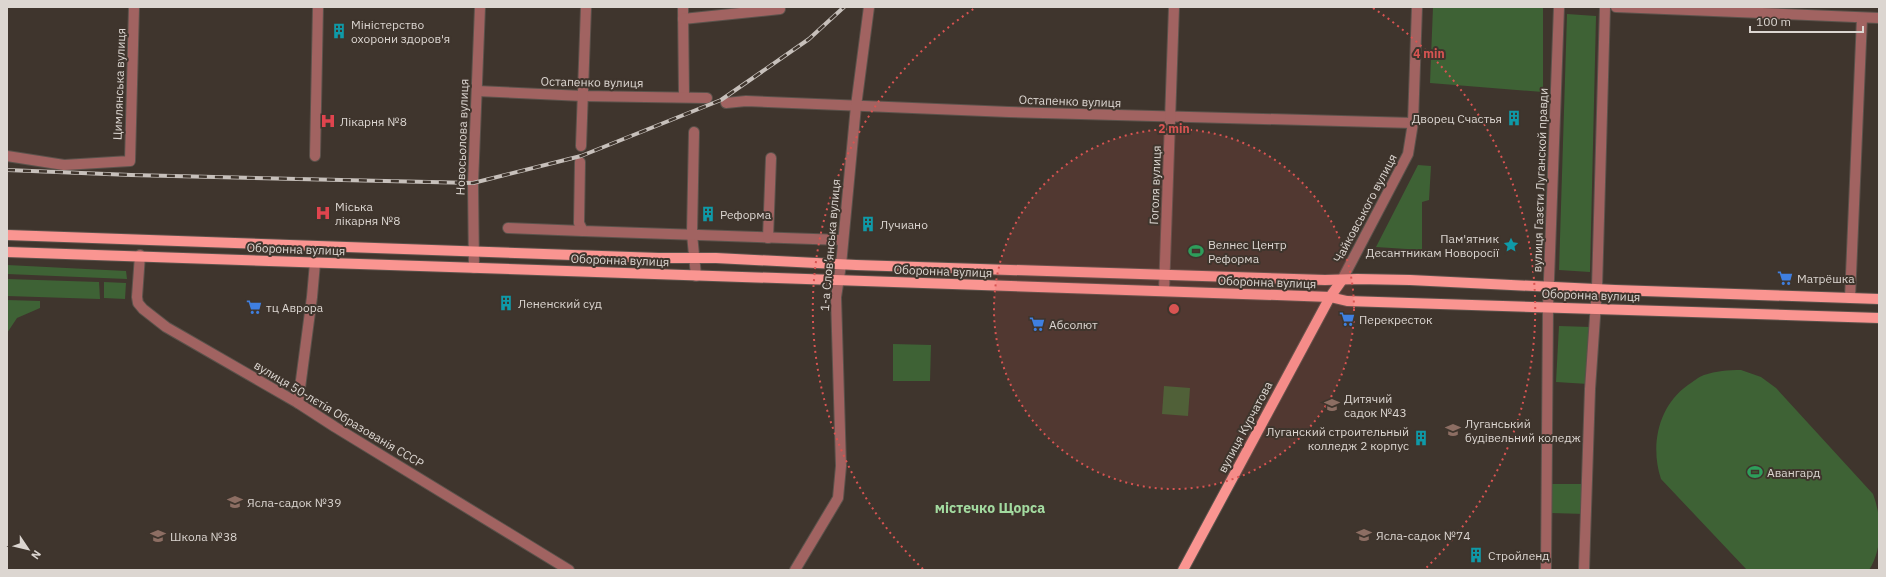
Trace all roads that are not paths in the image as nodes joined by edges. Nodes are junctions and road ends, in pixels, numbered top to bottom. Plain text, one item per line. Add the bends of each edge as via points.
1 (134, 7) edge
2 (318, 7) edge
3 (480, 7) edge
4 (586, 7) edge
5 (683, 7) edge
6 (869, 7) edge
7 (1174, 7) edge
8 (1416, 7) edge
9 (1559, 7) edge
10 (1605, 7) edge
11 (1616, 7) edge
12 (780, 10) dead end
13 (1862, 18) junction
14 (1879, 18) edge
15 (683, 19) junction
16 (477, 91) junction
17 (583, 96) junction
18 (684, 96) junction
19 (707, 98) dead end
20 (726, 103) dead end
21 (856, 106) junction
22 (1170, 117) junction
23 (1413, 123) junction
24 (694, 132) dead end
25 (581, 146) dead end
26 (7, 156) edge
27 (315, 156) dead end
28 (771, 158) dead end
29 (580, 162) dead end
30 (508, 228) dead end
31 (583, 231) junction
32 (692, 234) junction
33 (7, 235) edge
34 (768, 238) junction
35 (843, 240) junction
36 (7, 252) edge
37 (475, 252) junction
38 (140, 255) junction
39 (694, 259) junction
40 (315, 263) junction
41 (841, 264) junction
42 (474, 268) junction
43 (1165, 275) junction
44 (696, 276) junction
45 (1342, 280) junction
46 (839, 281) junction
47 (1550, 286) junction
48 (1597, 288) junction
49 (1164, 291) junction
50 (1330, 297) junction
51 (1850, 298) junction
52 (1879, 299) edge
53 (1548, 306) junction
54 (1596, 308) junction
55 (1879, 318) edge
56 (298, 403) junction
57 (569, 570) edge
58 (795, 570) edge
59 (1183, 570) edge
60 (1546, 570) edge
61 (1584, 570) edge

1 - 26 street, Цимлянська вулиця via 130,161 64,165
2 - 27 street
3 - 16 street, Новосьолова вулиця
4 - 17 street
5 - 15 street
6 - 21 street, 1-а Слов’янська вулиця
7 - 22 street, Гоголя вулиця
8 - 23 street, Чайковського вулиця
9 - 47 street, вулиця Газєти Луганской правди
10 - 48 street
11 - 13 street
12 - 15 street
13 - 14 street
13 - 51 street
15 - 18 street
16 - 17 street, Остапенко вулиця
16 - 37 street, Новосьолова вулиця via 473,183
17 - 18 street, Остапенко вулиця
17 - 25 street
18 - 19 street, Остапенко вулиця
20 - 21 street, Остапенко вулиця via 746,101
21 - 22 street, Остапенко вулиця
21 - 35 street, 1-а Слов’янська вулиця
22 - 23 street, Остапенко вулиця
22 - 43 street, Гоголя вулиця
23 - 45 street, Чайковського вулиця via 1408,154
24 - 32 street
28 - 34 street
29 - 31 street via 579,223
30 - 31 street
31 - 32 street
32 - 34 street
32 - 39 street
33 - 37 main road, Оборонна вулиця
34 - 35 street
35 - 41 street, 1-а Слов’янська вулиця
36 - 38 main road, Оборонна вулиця
37 - 39 main road, Оборонна вулиця
37 - 42 street, Новосьолова вулиця
38 - 40 main road, Оборонна вулиця
38 - 56 street, вулиця 50-лєтія Образованія СССР via 137,297 143,309 166,327
39 - 41 main road, Оборонна вулиця
39 - 44 street
40 - 42 main road, Оборонна вулиця
40 - 56 street
41 - 43 main road, Оборонна вулиця
41 - 46 street, 1-а Слов’янська вулиця
42 - 44 main road, Оборонна вулиця
43 - 45 main road, Оборонна вулиця
43 - 49 street, Гоголя вулиця
44 - 46 main road, Оборонна вулиця
45 - 47 main road, Оборонна вулиця
45 - 50 main road, Чайковського вулиця
46 - 49 main road, Оборонна вулиця
46 - 58 street, 1-а Слов’янська вулиця via 836,297 841,466 838,498
47 - 48 main road, Оборонна вулиця
47 - 53 street, вулиця Газєти Луганской правди
48 - 51 main road, Оборонна вулиця
48 - 54 street
49 - 50 main road, Оборонна вулиця
50 - 53 main road, Оборонна вулиця via 1347,301
50 - 59 main road, вулиця Курчатова
51 - 52 main road, Оборонна вулиця
53 - 54 main road, Оборонна вулиця
53 - 60 street, вулиця Газєти Луганской правди
54 - 55 main road, Оборонна вулиця
54 - 61 street via 1590,389
56 - 57 street, вулиця 50-лєтія Образованія СССР

